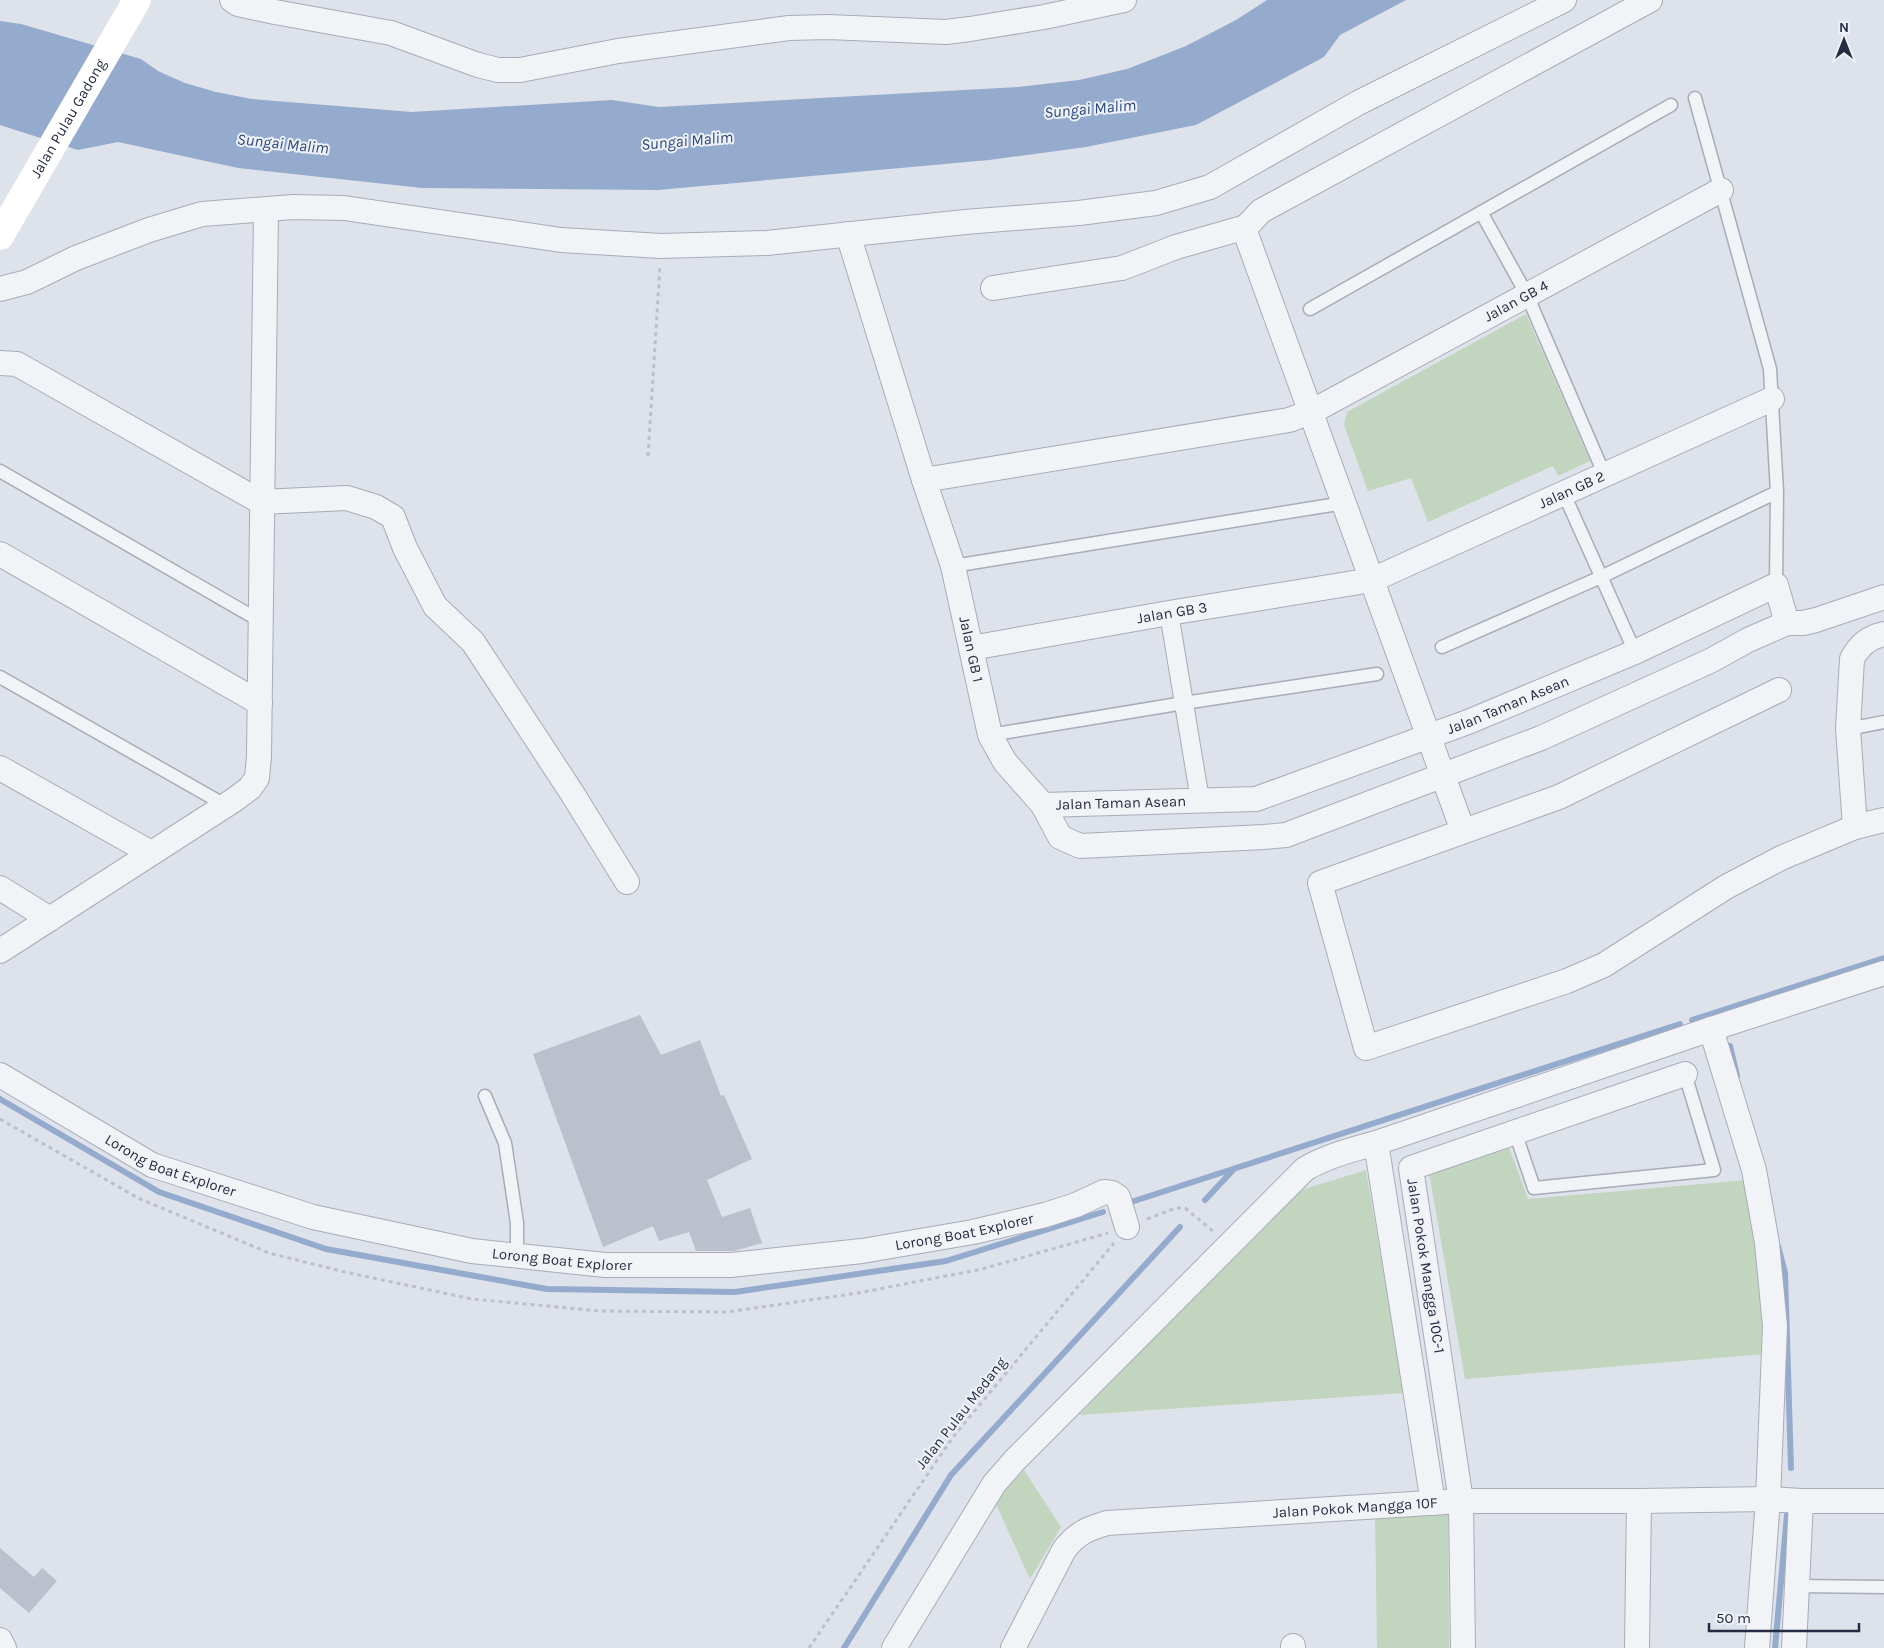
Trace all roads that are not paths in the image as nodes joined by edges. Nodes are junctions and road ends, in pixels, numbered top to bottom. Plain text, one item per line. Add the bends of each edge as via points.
1 (136, 0) edge
2 (232, 0) edge
3 (1124, 0) edge
4 (1564, 0) edge
5 (1650, 0) edge
6 (1695, 98) dead end
7 (1671, 105) dead end
8 (1721, 190) junction
9 (266, 210) junction
10 (1481, 212) junction
11 (1246, 226) junction
12 (848, 234) junction
13 (0, 236) edge
14 (993, 288) dead end
15 (0, 289) edge
16 (1527, 295) junction
17 (1310, 309) dead end
18 (0, 363) edge
19 (1772, 398) junction
20 (1311, 412) junction
21 (0, 471) edge
22 (1605, 476) junction
23 (924, 480) junction
24 (1777, 492) junction
25 (1564, 494) junction
26 (262, 502) junction
27 (1344, 503) junction
28 (0, 554) edge
29 (953, 566) junction
30 (1601, 577) junction
31 (1372, 580) junction
32 (1776, 585) junction
33 (1884, 597) edge
34 (1169, 613) junction
35 (262, 623) junction
36 (1787, 623) junction
37 (1884, 634) edge
38 (1442, 647) dead end
39 (971, 648) junction
40 (1635, 652) junction
41 (1377, 674) dead end
42 (0, 677) edge
43 (1779, 690) dead end
44 (260, 703) junction
45 (1184, 703) junction
46 (1884, 722) edge
47 (1848, 729) junction
48 (990, 735) junction
49 (1429, 737) junction
50 (0, 768) edge
51 (1443, 775) junction
52 (1200, 800) junction
53 (226, 805) junction
54 (1043, 805) junction
55 (1884, 820) edge
56 (1855, 827) junction
57 (1463, 831) junction
58 (152, 853) junction
59 (626, 882) dead end
60 (0, 888) edge
61 (50, 918) junction
62 (0, 951) edge
63 (1884, 972) edge
64 (1711, 1029) junction
65 (1685, 1074) joint
66 (0, 1075) edge
67 (484, 1096) dead end
68 (1515, 1132) junction
69 (1376, 1143) junction
70 (1127, 1227) road end
71 (517, 1256) junction
72 (1768, 1499) junction
73 (1801, 1501) junction
74 (1884, 1501) edge
75 (1461, 1502) junction
76 (1639, 1502) junction
77 (1433, 1504) junction
78 (1797, 1586) junction
79 (1884, 1587) edge
80 (0, 1640) edge
81 (4, 1648) edge
82 (894, 1648) edge
83 (1013, 1648) edge
84 (1463, 1648) edge
85 (1637, 1648) edge
86 (1757, 1648) edge
87 (1794, 1648) edge

1 - 13 main road, Jalan Pulau Gadong
2 - 3 street via 275,12 390,33 498,70 520,70 618,51 789,28 946,32 1044,17
4 - 12 street via 1358,103 1210,187 1156,203 1079,213
5 - 11 street via 1261,211
6 - 8 lane
7 - 10 lane
8 - 16 street, Jalan GB 4
8 - 19 lane via 1770,369
9 - 12 street via 344,208 561,240 661,246 767,244
9 - 15 street via 202,214 149,230 76,258 27,282
9 - 26 street
10 - 16 lane
10 - 17 lane
11 - 14 street via 1176,247 1122,268
11 - 20 street via 1246,234
12 - 23 street, Jalan GB 1
16 - 20 street, Jalan GB 4
16 - 22 lane
18 - 26 street via 17,364
19 - 22 street, Jalan GB 2
19 - 24 lane
20 - 23 street, Jalan GB 4 via 1289,420
20 - 27 street
21 - 35 lane
22 - 25 street, Jalan GB 2
23 - 29 street, Jalan GB 1
24 - 30 lane
24 - 32 lane
25 - 30 lane
25 - 31 street, Jalan GB 2
26 - 35 street
26 - 59 street via 347,498 376,507 392,517 434,606 473,642
27 - 29 lane
27 - 31 street
28 - 44 street
29 - 39 street, Jalan GB 1
30 - 38 lane
30 - 40 lane
31 - 34 street, Jalan GB 3
31 - 49 street
32 - 36 street
32 - 40 street, Jalan Taman Asean
33 - 36 street, Jalan Taman Asean via 1816,620
34 - 39 street, Jalan GB 3
34 - 45 street
35 - 44 street
36 - 51 street, Jalan Taman Asean via 1541,738
37 - 47 street via 1874,636 1857,649 1852,659
39 - 48 street, Jalan GB 1
40 - 49 street, Jalan Taman Asean
41 - 45 lane
42 - 53 lane
43 - 57 street via 1559,797
44 - 53 street via 257,778 250,788
45 - 48 lane
45 - 52 street
46 - 47 lane
47 - 56 street
48 - 54 street, Jalan GB 1 via 1005,762
49 - 51 street
49 - 52 street, Jalan Taman Asean via 1256,799
50 - 58 street
51 - 54 street, Jalan Taman Asean via 1286,835 1264,837 1080,846 1060,837
51 - 57 street
52 - 54 street, Jalan Taman Asean
53 - 58 street
55 - 56 street
56 - 57 street via 1781,858 1726,887 1604,965 1366,1048 1320,883
58 - 61 street
60 - 61 street
61 - 62 street
63 - 64 street
64 - 69 street
64 - 72 street via 1754,1170 1767,1243 1775,1326
65 - 68 street, Jalan Pokok Mangga 10C-1
65 - 68 lane via 1714,1170 1534,1188
66 - 71 street, Lorong Boat Explorer via 152,1165 313,1218 472,1251
67 - 71 lane via 505,1143 517,1223
68 - 75 street, Jalan Pokok Mangga 10C-1 via 1411,1168
69 - 77 street
69 - 82 street via 1305,1169 1014,1461 994,1484
70 - 71 street, Lorong Boat Explorer via 1118,1197 1104,1192 1045,1215 973,1232 853,1252 731,1265 604,1265
72 - 73 street, Jalan Pokok Mangga 10F
72 - 76 street, Jalan Pokok Mangga 10F
72 - 86 street
73 - 74 street, Jalan Pokok Mangga 10F
73 - 78 street
75 - 76 street, Jalan Pokok Mangga 10F
75 - 77 street, Jalan Pokok Mangga 10F
75 - 84 street
76 - 85 street
77 - 83 street, Jalan Pokok Mangga 10F via 1107,1523 1089,1528 1074,1537 1064,1550
78 - 79 lane
78 - 87 street
80 - 81 street

